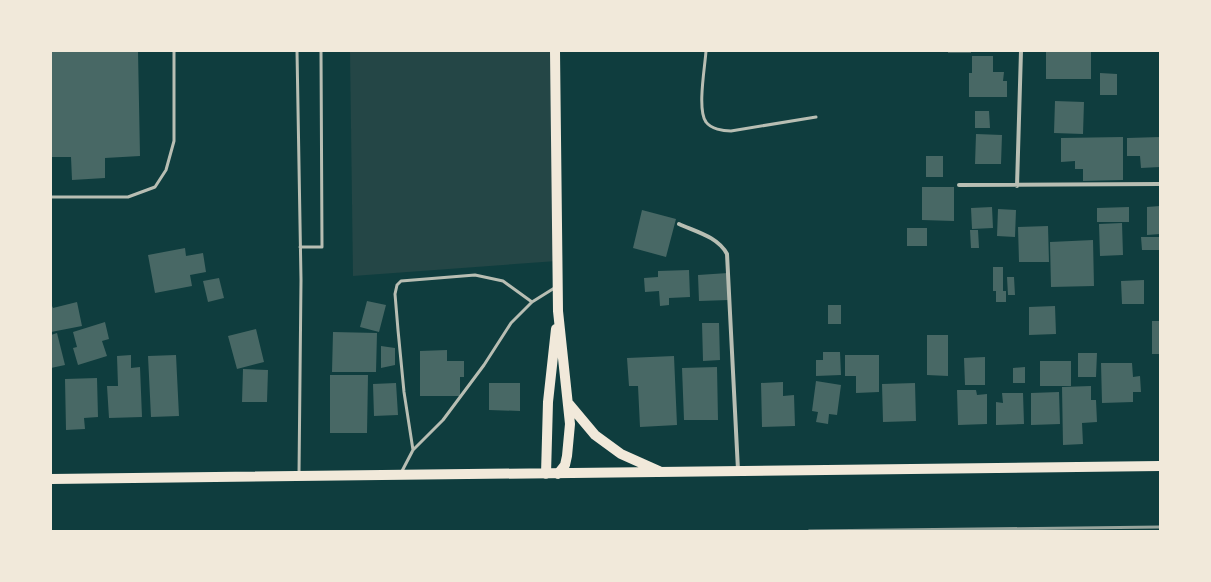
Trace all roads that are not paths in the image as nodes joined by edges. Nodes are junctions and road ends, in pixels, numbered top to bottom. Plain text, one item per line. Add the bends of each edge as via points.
1 (174, 51) edge
2 (297, 51) edge
3 (321, 51) edge
4 (555, 51) edge
5 (706, 51) edge
6 (1021, 51) edge
7 (816, 117) dead end
8 (1160, 184) edge
9 (959, 185) dead end
10 (1017, 186) junction
11 (51, 197) edge
12 (679, 224) dead end
13 (300, 247) junction
14 (557, 286) junction
15 (532, 302) junction
16 (558, 311) junction
17 (568, 404) junction
18 (413, 450) junction
19 (1160, 466) edge
20 (738, 472) junction
21 (662, 473) junction
22 (546, 474) junction
23 (558, 474) junction
24 (400, 475) junction
25 (299, 476) junction
26 (51, 479) edge

1 - 11 lane via 174,141 166,170 155,187 128,198
2 - 13 lane
3 - 13 lane via 322,247
4 - 14 main road
5 - 7 lane via 702,109 705,120 711,126 731,131
6 - 10 street
8 - 10 street
9 - 10 street
12 - 20 street via 716,240 727,254
13 - 25 lane
14 - 15 lane
14 - 16 main road
15 - 18 lane via 511,323 484,365 443,420
15 - 18 lane via 503,281 475,275 402,281 397,286 396,302 404,392
16 - 17 main road
16 - 22 main road via 548,402
17 - 21 main road via 600,439 621,454
17 - 23 main road via 569,445 564,465
18 - 24 lane
19 - 20 main road
20 - 21 main road
21 - 23 main road
22 - 23 main road
22 - 24 main road
24 - 25 main road
25 - 26 main road

